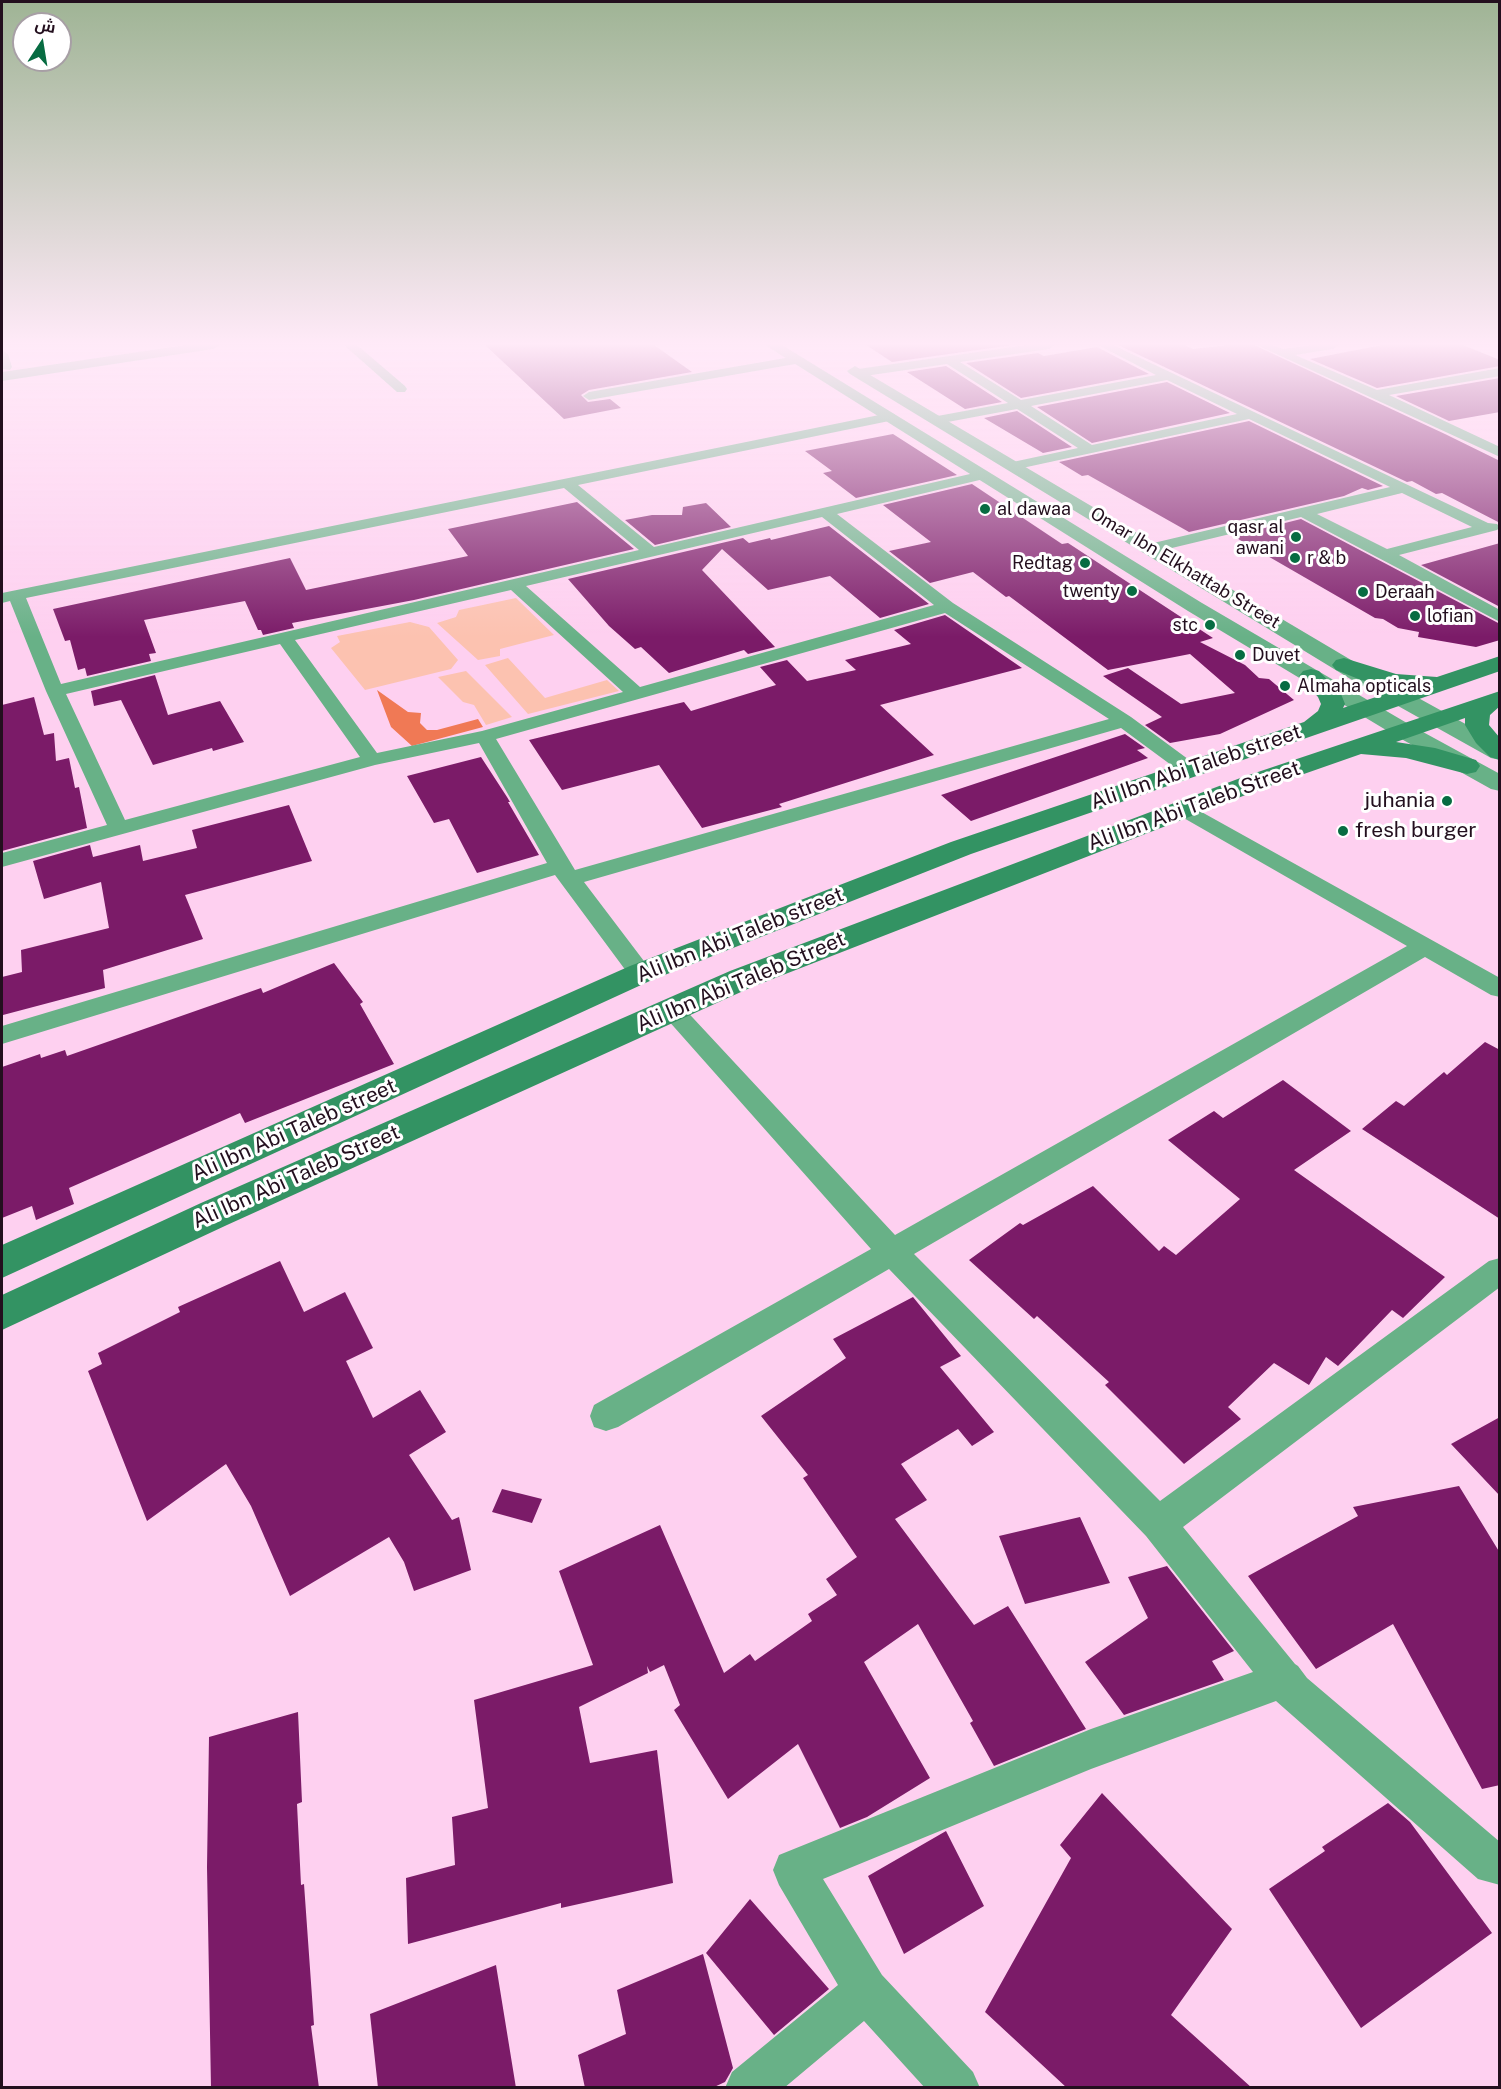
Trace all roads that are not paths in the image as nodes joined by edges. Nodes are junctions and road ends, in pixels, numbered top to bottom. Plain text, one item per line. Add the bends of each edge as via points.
1 (765, 442) edge
2 (930, 442) edge
3 (974, 442) edge
4 (1078, 442) edge
5 (1125, 442) edge
6 (1308, 442) edge
7 (1482, 442) edge
8 (1496, 449) edge
9 (1089, 450) junction
10 (1013, 466) junction
11 (983, 476) junction
12 (567, 483) junction
13 (1406, 488) junction
14 (825, 512) junction
15 (1304, 513) junction
16 (1493, 527) edge
17 (1151, 548) junction
18 (652, 553) junction
19 (1385, 554) junction
20 (514, 584) junction
21 (9, 597) edge
22 (947, 607) junction
23 (1500, 617) edge
24 (284, 637) junction
25 (1500, 663) edge
26 (1344, 664) junction
27 (1311, 676) junction
28 (1449, 680) junction
29 (55, 691) junction
30 (638, 695) junction
31 (1399, 697) junction
32 (1493, 700) edge
33 (1365, 709) junction
34 (1438, 720) junction
35 (1124, 721) junction
36 (1313, 727) junction
37 (1404, 731) junction
38 (485, 736) junction
39 (1347, 750) junction
40 (1499, 752) edge
41 (372, 760) junction
42 (1467, 766) junction
43 (1189, 769) junction
44 (1500, 784) edge
45 (1182, 809) junction
46 (119, 828) junction
47 (2, 860) edge
48 (565, 872) junction
49 (1424, 946) junction
50 (641, 973) junction
51 (1500, 989) edge
52 (671, 1010) junction
53 (2, 1035) edge
54 (892, 1252) junction
55 (2, 1262) edge
56 (1500, 1270) edge
57 (2, 1313) edge
58 (606, 1416) dead end
59 (1158, 1524) junction
60 (1285, 1679) junction
61 (1500, 1864) edge
62 (866, 1991) junction
63 (748, 2088) edge
64 (957, 2088) edge

1 - 12 street
2 - 11 street, Omar Ibn Elkhattab Street
3 - 10 street, Omar Ibn Elkhattab Street
4 - 9 street
5 - 9 street
6 - 13 street
7 - 8 street
9 - 10 street
10 - 17 street, Omar Ibn Elkhattab Street
11 - 14 street
11 - 27 street, Omar Ibn Elkhattab Street
12 - 18 street
12 - 21 street
13 - 15 street
13 - 16 street
14 - 18 street
14 - 22 street
15 - 17 street
15 - 19 street
16 - 19 street
17 - 26 street, Omar Ibn Elkhattab Street
18 - 20 street
19 - 23 street
20 - 24 street
20 - 30 street
21 - 29 street
22 - 30 street
22 - 35 street
24 - 29 street
24 - 41 street
25 - 28 main road, Ali Ibn Abi Taleb street
26 - 28 main road via 1396,681
26 - 31 street, Omar Ibn Elkhattab Street
27 - 33 street, Omar Ibn Elkhattab Street
27 - 36 main road via 1329,694 1332,704 1329,714
28 - 31 main road, Ali Ibn Abi Taleb street
29 - 46 street
30 - 38 street
31 - 33 main road, Ali Ibn Abi Taleb street
31 - 34 street, Omar Ibn Elkhattab Street
32 - 34 main road, Ali Ibn Abi Taleb Street
32 - 40 main road via 1478,714 1477,725
33 - 36 main road, Ali Ibn Abi Taleb street
33 - 37 street, Omar Ibn Elkhattab Street
34 - 37 main road, Ali Ibn Abi Taleb Street
34 - 40 street, Omar Ibn Elkhattab Street
35 - 43 street
35 - 48 street
36 - 43 main road, Ali Ibn Abi Taleb street
37 - 39 main road, Ali Ibn Abi Taleb Street
37 - 42 street, Omar Ibn Elkhattab Street
38 - 41 street
38 - 48 street
39 - 42 main road via 1406,750
39 - 45 main road, Ali Ibn Abi Taleb Street
41 - 46 street
42 - 44 street, Omar Ibn Elkhattab Street
43 - 50 main road, Ali Ibn Abi Taleb street via 962,848
45 - 49 street
45 - 52 main road, Ali Ibn Abi Taleb Street via 741,979
46 - 47 street
48 - 50 street
48 - 53 street
49 - 51 street
49 - 54 street
50 - 55 main road, Ali Ibn Abi Taleb street
52 - 54 street
52 - 57 main road, Ali Ibn Abi Taleb Street
54 - 58 street
54 - 59 street
56 - 59 street
59 - 60 street
60 - 61 street via 1293,1692 1493,1863
60 - 62 street via 1091,1749 794,1870
62 - 63 street
62 - 64 street

